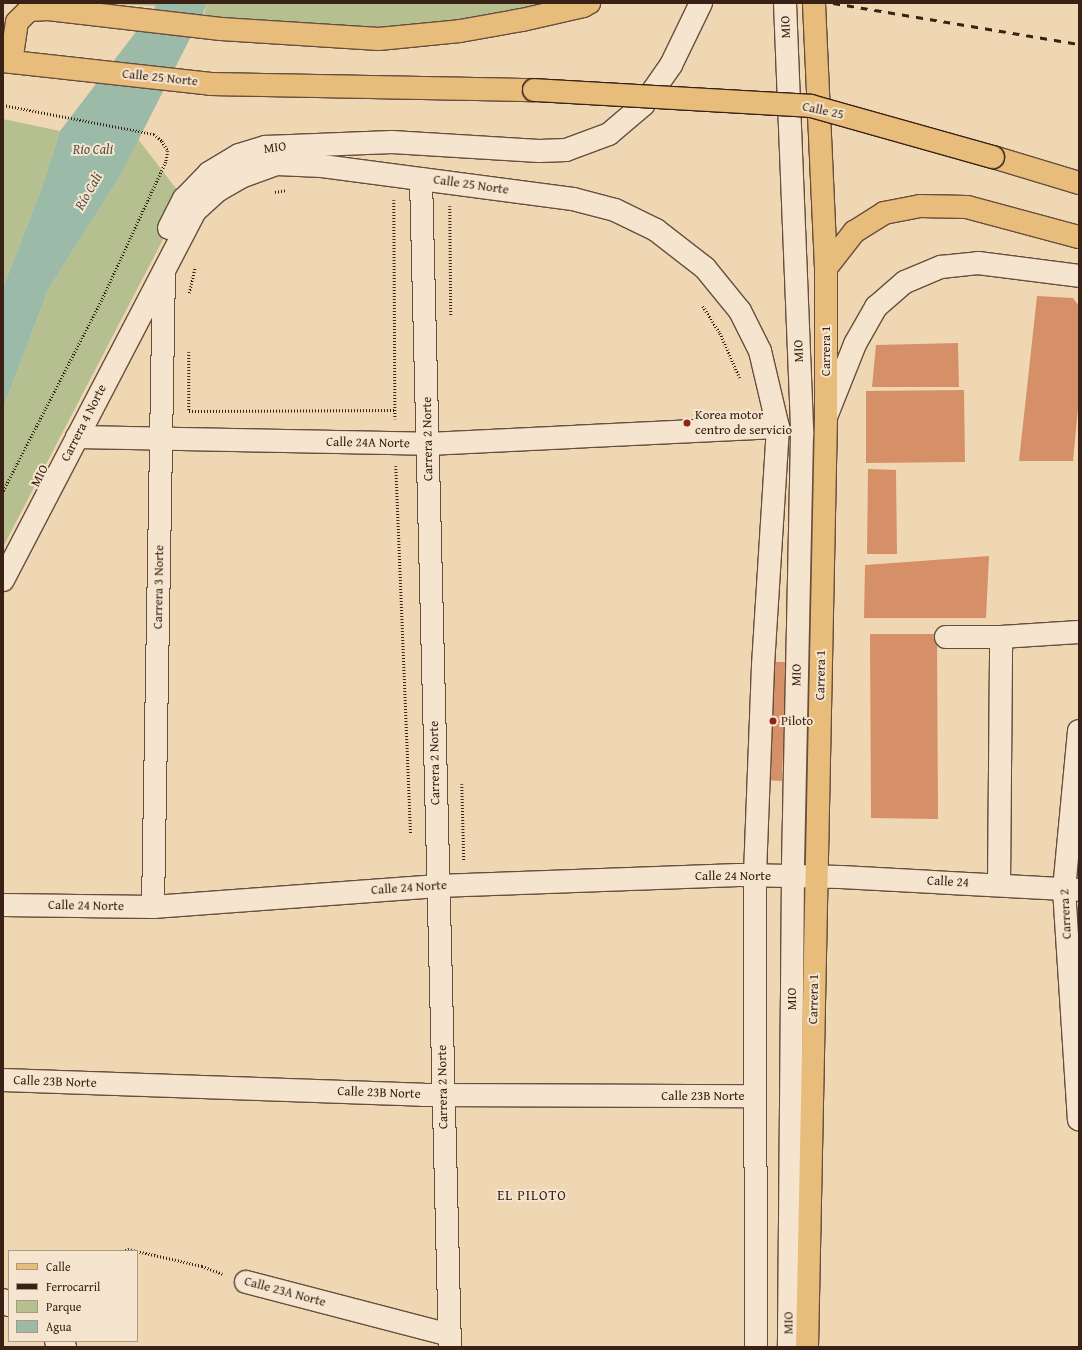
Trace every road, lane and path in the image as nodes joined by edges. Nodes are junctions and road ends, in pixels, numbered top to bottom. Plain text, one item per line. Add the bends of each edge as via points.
1 (589, 3) edge
2 (702, 3) edge
3 (786, 3) edge
4 (814, 3) edge
5 (13, 62) edge
6 (534, 90) joint
7 (3, 105) edge
8 (421, 179) junction
9 (1079, 183) edge
10 (289, 190) dead end
11 (268, 194) dead end
12 (394, 197) dead end
13 (457, 207) dead end
14 (1079, 237) edge
15 (195, 265) dead end
16 (164, 267) junction
17 (826, 268) junction
18 (1079, 276) edge
19 (189, 295) dead end
20 (700, 302) dead end
21 (451, 317) dead end
22 (189, 349) dead end
23 (742, 383) dead end
24 (826, 418) junction
25 (778, 427) junction
26 (77, 437) junction
27 (161, 438) junction
28 (428, 444) junction
29 (3, 492) edge
30 (3, 547) edge
31 (3, 580) edge
32 (1079, 632) edge
33 (946, 636) dead end
34 (1001, 637) junction
35 (1079, 732) edge
36 (755, 876) junction
37 (793, 876) junction
38 (816, 877) junction
39 (998, 885) junction
40 (438, 886) junction
41 (1072, 890) edge
42 (3, 905) edge
43 (153, 907) junction
44 (3, 1080) edge
45 (444, 1095) junction
46 (755, 1096) junction
47 (1079, 1120) edge
48 (138, 1251) edge
49 (246, 1282) joint
50 (450, 1341) edge
51 (756, 1347) edge
52 (789, 1347) edge
53 (807, 1347) edge

1 - 5 main road via 522,20 468,30 379,39 221,29 48,9 29,10 16,22
2 - 30 street, MIO via 671,65 643,105 609,134 566,150 539,151 392,142 266,147 239,155 209,173 184,199
3 - 37 street, MIO via 802,435
4 - 17 main road, Carrera 1
5 - 6 main road, Calle 25 Norte via 211,84
6 - 9 main road, Calle 25, bridge via 811,106
7 - 29 path via 154,134 168,151 166,162 103,298
8 - 16 street, Calle 25 Norte via 322,166 277,164 248,174 217,191 194,210
8 - 25 street, Calle 25 Norte via 573,199 615,210 656,230 705,268 740,312 760,351
8 - 28 street, Carrera 2 Norte
10 - 11 path
12 - 22 path via 395,410 189,411
13 - 21 path via 449,206
14 - 17 main road via 967,207 920,206 884,213 854,232
15 - 19 path
16 - 26 street, Carrera 4 Norte
16 - 27 street, Carrera 3 Norte
17 - 24 main road, Carrera 1
18 - 24 street via 978,263 941,267 905,282 876,307 855,344
20 - 23 path via 720,333
24 - 38 main road, Carrera 1
25 - 28 street, Calle 24A Norte
25 - 36 street via 762,666
26 - 27 street, Calle 24A Norte
26 - 31 street, Carrera 4 Norte
27 - 28 street, Calle 24A Norte
27 - 43 street, Carrera 3 Norte
28 - 40 street, Carrera 2 Norte
32 - 34 street
33 - 34 street
34 - 39 street
35 - 41 street, Carrera 2
36 - 37 street, Calle 24 Norte
36 - 40 street, Calle 24 Norte
36 - 46 street
37 - 38 street, Calle 24 Norte
37 - 52 street, MIO
38 - 39 street, Calle 24
38 - 53 main road, Carrera 1
39 - 41 street, Calle 24
40 - 43 street, Calle 24 Norte
40 - 45 street, Carrera 2 Norte
41 - 47 street, Carrera 2
42 - 43 street, Calle 24 Norte
44 - 45 street, Calle 23B Norte
45 - 46 street, Calle 23B Norte
45 - 50 street, Carrera 2 Norte
46 - 51 street
48 - 49 path, Calle 23A Norte via 202,1266
49 - 50 street, Calle 23A Norte

